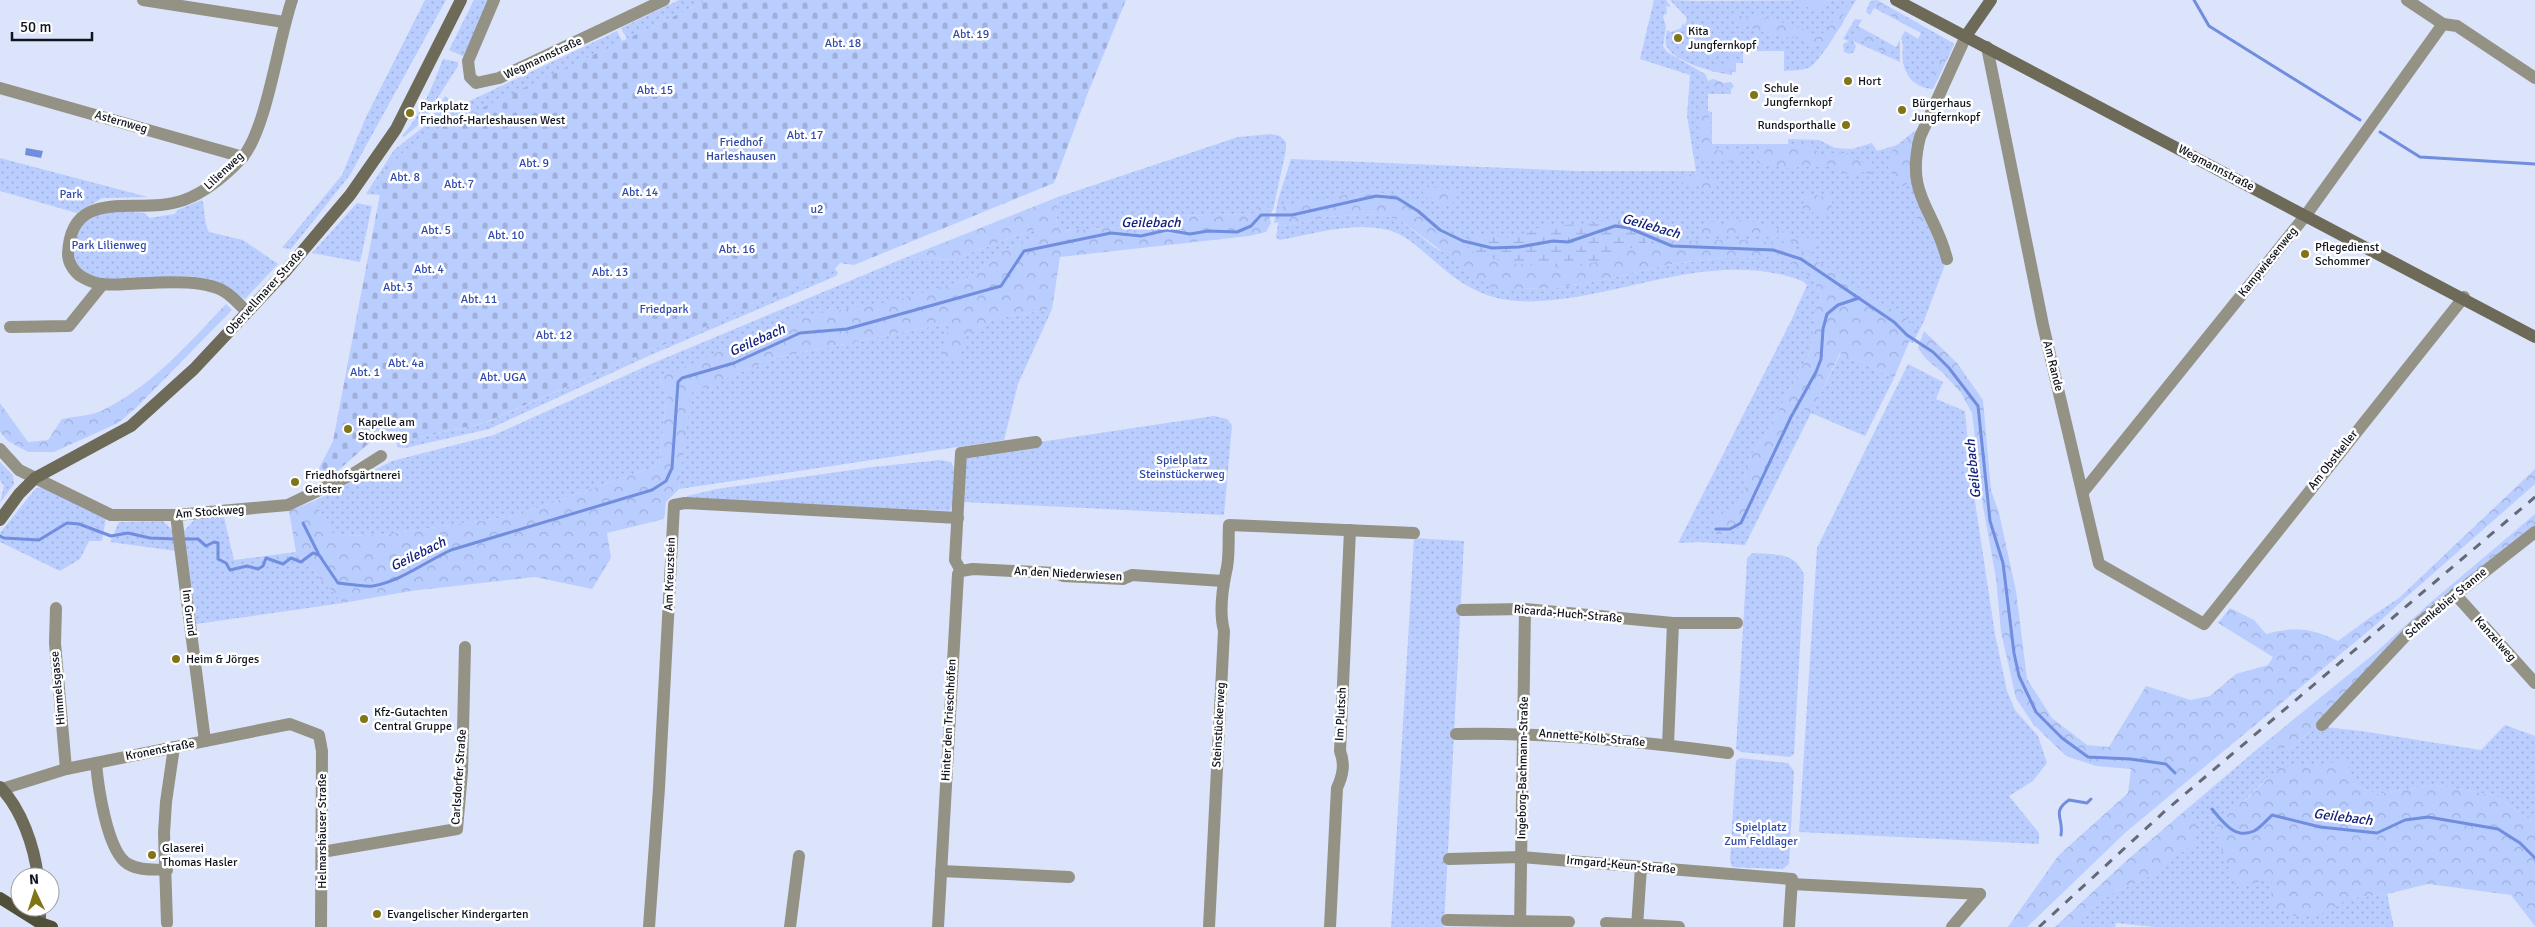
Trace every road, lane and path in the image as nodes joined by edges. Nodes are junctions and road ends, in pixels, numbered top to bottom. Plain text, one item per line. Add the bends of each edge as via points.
1 (143, 0) edge
2 (292, 0) edge
3 (461, 0) edge
4 (494, 0) edge
5 (664, 0) edge
6 (1896, 0) edge
7 (1991, 0) edge
8 (2407, 0) edge
9 (284, 22) junction
10 (2443, 24) junction
11 (1966, 36) junction
12 (1987, 47) junction
13 (2535, 78) edge
14 (0, 88) edge
15 (243, 157) junction
16 (2306, 215) junction
17 (1947, 259) dead end
18 (102, 285) junction
19 (2464, 297) junction
20 (247, 312) junction
21 (10, 327) dead end
22 (2535, 337) edge
23 (1036, 442) dead end
24 (0, 449) edge
25 (381, 456) dead end
26 (35, 478) junction
27 (2083, 492) junction
28 (176, 514) junction
29 (958, 518) junction
30 (0, 520) edge
31 (1350, 530) junction
32 (2535, 532) edge
33 (1414, 533) dead end
34 (967, 570) junction
35 (1223, 581) junction
36 (2455, 594) junction
37 (56, 608) dead end
38 (1525, 609) junction
39 (1462, 610) dead end
40 (1674, 623) junction
41 (1737, 623) dead end
42 (2204, 624) joint
43 (465, 647) dead end
44 (2535, 683) edge
45 (2322, 725) dead end
46 (1523, 732) junction
47 (1456, 734) dead end
48 (319, 735) joint
49 (205, 740) junction
50 (1668, 745) junction
51 (174, 747) junction
52 (1728, 753) dead end
53 (96, 763) junction
54 (66, 769) junction
55 (1, 788) edge
56 (322, 852) junction
57 (799, 856) dead end
58 (1522, 857) junction
59 (1449, 859) dead end
60 (36, 867) edge
61 (1641, 867) junction
62 (167, 870) junction
63 (941, 871) junction
64 (1069, 877) dead end
65 (1792, 882) junction
66 (0, 898) edge
67 (1447, 920) dead end
68 (1569, 922) dead end
69 (167, 923) dead end
70 (1606, 923) dead end
71 (1520, 924) edge
72 (39, 925) edge
73 (1637, 925) edge
74 (52, 927) edge
75 (321, 927) edge
76 (649, 927) edge
77 (790, 927) edge
78 (938, 927) edge
79 (1209, 927) edge
80 (1330, 927) edge
81 (1679, 927) edge
82 (1789, 927) edge
83 (1952, 927) edge

1 - 9 street
2 - 9 street, Lilienweg
3 - 20 main road, Obervellmarer Straße via 396,129 350,195
4 - 5 street, Wegmannstraße via 468,61 470,77 476,83 499,78
6 - 11 main road, Wegmannstraße
7 - 11 main road
8 - 10 street
9 - 15 street, Lilienweg via 255,133
10 - 13 street via 2457,26
10 - 16 street, Kampwiesenweg
11 - 12 main road, Wegmannstraße
11 - 17 street via 1920,137 1916,154 1917,185
12 - 16 main road, Wegmannstraße
12 - 27 street, Am Rande via 2043,325
14 - 15 street, Asternweg
15 - 18 street, Lilienweg via 214,184 182,201 159,206 97,208 82,215 69,239 68,259 83,278
16 - 19 main road, Wegmannstraße
16 - 27 street, Kampwiesenweg
18 - 20 street, Lilienweg via 190,282 227,293
18 - 21 street via 69,326
19 - 22 main road, Wegmannstraße
19 - 42 street, Am Obstkeller
20 - 26 main road, Obervellmarer Straße via 194,369 131,426
23 - 29 street, Hinter den Trieschhöfen via 961,453
24 - 26 street, Am Stockweg via 19,470
25 - 28 street, Am Stockweg via 342,480 288,505
26 - 28 street, Am Stockweg via 111,515
26 - 30 main road, Obervellmarer Straße
27 - 42 street, Am Rande via 2099,564
28 - 49 street, Im Grund
29 - 34 street, Hinter den Trieschhöfen via 955,560
29 - 76 street, Am Kreuzstein via 685,503 674,505 660,788
31 - 33 street
31 - 35 street, Steinstückerweg via 1230,525
31 - 80 street, Im Plutsch via 1340,751 1343,759 1337,788
32 - 36 street, Schenkebier Stanne
34 - 35 street, An den Niederwiesen
34 - 63 street, Hinter den Trieschhöfen via 956,578
35 - 79 street, Steinstückerweg via 1221,621 1224,631
36 - 44 street, Kanzelweg
36 - 45 street, Schenkebier Stanne via 2414,628
37 - 54 street, Himmelsgasse via 55,643
38 - 39 street, Ricarda-Huch-Straße
38 - 40 street, Ricarda-Huch-Straße
38 - 46 street, Ingeborg-Bachmann-Straße
40 - 41 street, Ricarda-Huch-Straße
40 - 50 street
43 - 56 street, Carlsdorfer Straße via 457,829
46 - 47 street, Annette-Kolb-Straße
46 - 50 street, Annette-Kolb-Straße
46 - 58 street, Ingeborg-Bachmann-Straße
48 - 49 street, Kronenstraße via 290,724
48 - 56 street, Helmarshäuser Straße via 322,751
49 - 51 street, Kronenstraße
50 - 52 street, Annette-Kolb-Straße
51 - 53 street, Kronenstraße
51 - 62 street via 164,833
53 - 54 street, Kronenstraße
53 - 62 street via 99,799 118,854 127,864 139,868
54 - 55 street, Kronenstraße
55 - 60 main road via 30,842
56 - 75 street, Helmarshäuser Straße
57 - 77 street
58 - 59 street, Irmgard-Keun-Straße
58 - 61 street, Irmgard-Keun-Straße
58 - 71 street, Ingeborg-Bachmann-Straße
61 - 65 street, Irmgard-Keun-Straße
61 - 73 street
62 - 69 street
63 - 64 street
63 - 78 street, Hinter den Trieschhöfen
65 - 82 street
65 - 83 street, Irmgard-Keun-Straße via 1980,894
66 - 72 main road
67 - 71 street
68 - 71 street
70 - 73 street
72 - 74 main road
73 - 81 street

